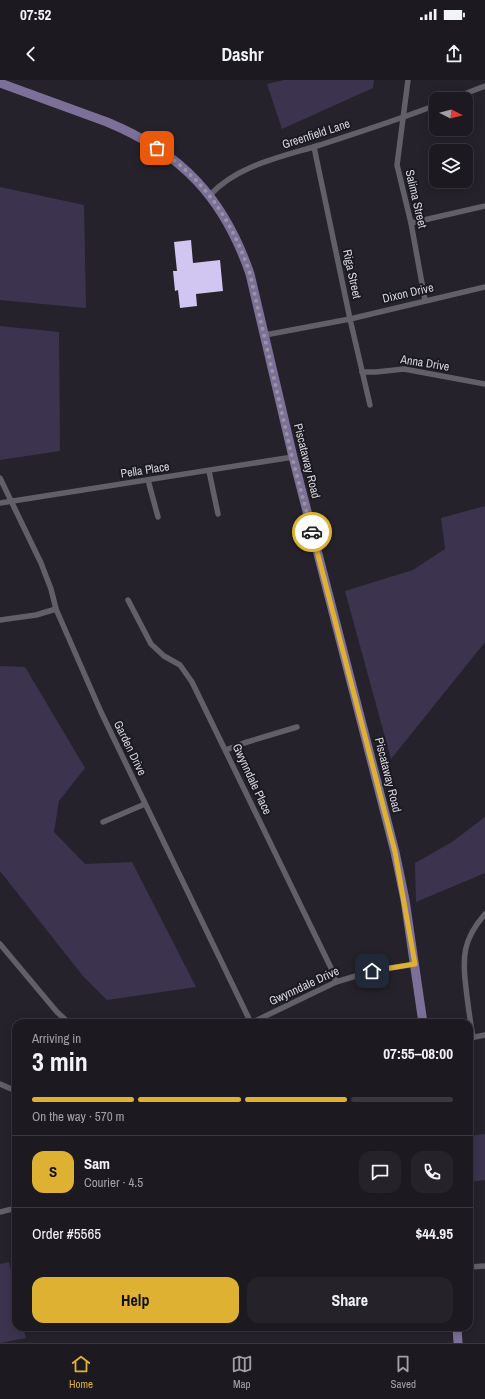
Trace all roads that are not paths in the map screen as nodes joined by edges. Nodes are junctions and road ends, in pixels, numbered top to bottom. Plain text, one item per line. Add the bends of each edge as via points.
1 (408, 80) edge
2 (0, 83) edge
3 (485, 86) edge
4 (469, 92) edge
5 (429, 108) edge
6 (402, 118) junction
7 (314, 147) junction
8 (210, 195) junction
9 (485, 206) edge
10 (411, 223) junction
11 (485, 287) edge
12 (425, 300) junction
13 (350, 318) junction
14 (265, 335) junction
15 (362, 372) junction
16 (485, 384) edge
17 (370, 405) dead end
18 (292, 457) junction
19 (209, 471) junction
20 (0, 478) edge
21 (148, 480) junction
22 (12, 501) junction
23 (0, 503) edge
24 (218, 514) dead end
25 (158, 517) dead end
26 (128, 600) dead end
27 (56, 608) junction
28 (0, 620) edge
29 (297, 727) dead end
30 (226, 750) junction
31 (145, 804) junction
32 (103, 822) dead end
33 (485, 914) edge
34 (0, 944) edge
35 (415, 964) junction
36 (336, 982) junction
37 (65, 1019) edge
38 (249, 1019) edge
39 (259, 1019) edge
40 (422, 1019) edge
41 (469, 1019) edge
42 (485, 1035) edge
43 (473, 1038) edge
44 (0, 1084) edge
45 (12, 1089) edge
46 (12, 1209) edge
47 (0, 1212) edge
48 (485, 1266) edge
49 (473, 1267) edge
50 (457, 1331) edge
51 (458, 1343) edge

1 - 6 street, Salima Street
2 - 8 main road, Piscataway Road via 100,119 145,140 181,165
3 - 4 street
5 - 6 street, Greenfield Lane
6 - 7 street, Greenfield Lane
6 - 10 street, Salima Street via 397,165
7 - 8 street, Greenfield Lane via 244,170
7 - 13 street, Riga Street
8 - 14 main road, Piscataway Road via 241,247
9 - 10 street
10 - 12 street, Salima Street
11 - 12 street, Dixon Drive
12 - 13 street, Dixon Drive
13 - 14 street, Dixon Drive
13 - 15 street, Riga Street
14 - 18 main road, Piscataway Road
15 - 16 street, Anna Drive via 404,369
15 - 17 street, Riga Street
18 - 19 street, Pella Place
18 - 35 main road, Piscataway Road via 395,852
19 - 21 street, Pella Place
19 - 24 street
20 - 22 street, Garden Drive
21 - 22 street, Pella Place
21 - 25 street
22 - 23 street, Pella Place
22 - 27 street, Garden Drive via 46,575
26 - 30 street, Gwynndale Place via 151,644 185,671
27 - 28 street via 36,615
27 - 31 street, Garden Drive via 101,712
29 - 30 street
30 - 36 street, Gwynndale Place
31 - 32 street
31 - 38 street, Garden Drive
33 - 41 street via 470,935 463,965
34 - 37 street
35 - 36 street, Gwynndale Drive via 372,971
35 - 40 main road, Piscataway Road
36 - 39 street, Gwynndale Drive
42 - 43 street
44 - 45 street
46 - 47 street
48 - 49 street
50 - 51 main road

